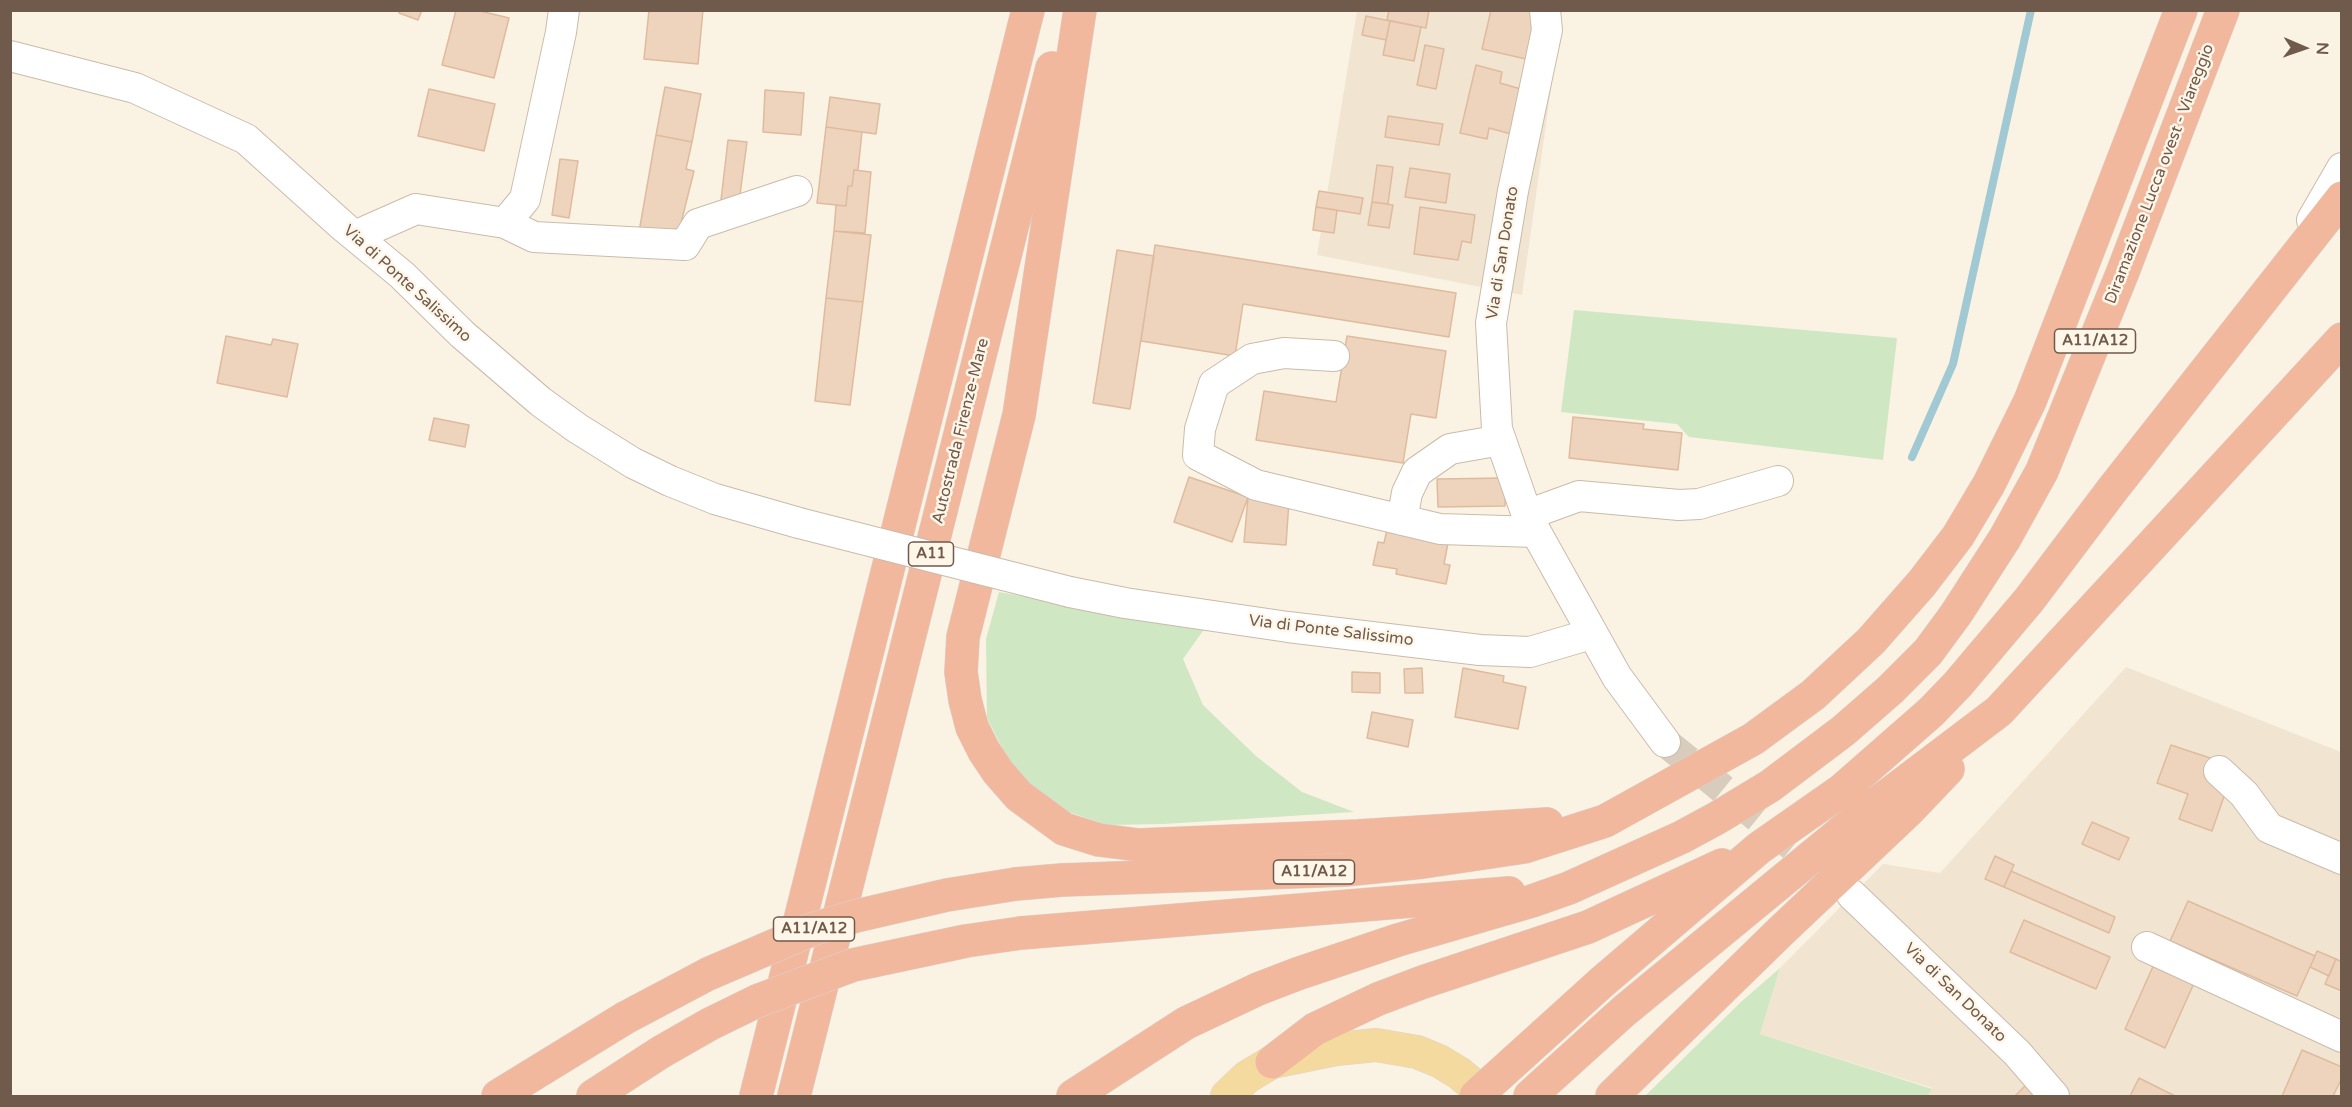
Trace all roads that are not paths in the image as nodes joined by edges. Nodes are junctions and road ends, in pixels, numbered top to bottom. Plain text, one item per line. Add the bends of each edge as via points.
1 (564, 10) edge
2 (1028, 10) edge
3 (1066, 10) edge
4 (1080, 10) edge
5 (1545, 10) edge
6 (2181, 10) edge
7 (2223, 10) edge
8 (10, 56) edge
9 (2342, 168) edge
10 (797, 191) dead end
11 (2342, 198) edge
12 (505, 223) junction
13 (355, 236) junction
14 (2283, 273) junction
15 (2342, 339) edge
16 (1334, 356) dead end
17 (1501, 440) junction
18 (1778, 481) dead end
19 (1402, 520) junction
20 (1532, 524) junction
21 (1591, 634) junction
22 (1999, 711) junction
23 (1665, 742) tunnel mouth
24 (2219, 771) dead end
25 (1605, 820) junction
26 (1759, 848) junction
27 (2342, 859) edge
28 (1569, 888) junction
29 (1852, 895) tunnel mouth
30 (2147, 947) dead end
31 (2342, 1037) edge
32 (1249, 1079) edge
33 (498, 1096) edge
34 (593, 1096) edge
35 (756, 1096) edge
36 (794, 1096) edge
37 (1073, 1096) edge
38 (1214, 1096) edge
39 (1476, 1096) edge
40 (1486, 1096) edge
41 (1530, 1096) edge
42 (1612, 1096) edge
43 (2054, 1096) edge

1 - 12 street via 525,199
2 - 35 highway, A11
3 - 36 highway, Autostrada Firenze-Mare / A11
4 - 25 highway via 1020,416 963,637 964,700 972,727 989,758 1018,796 1064,829 1099,840 1139,845
5 - 17 street, Via di San Donato via 1547,30 1513,191 1491,323 1497,429
6 - 25 highway, A11/A12 via 2030,401 1958,536 1870,641 1813,695 1753,739
7 - 28 highway, Diramazione Lucca ovest - Viareggio / A11/A12 via 2042,471 1978,582 1928,652 1843,731 1770,786 1682,837
8 - 13 street, Via di Ponte Salissimo via 135,88 246,139
9 - 14 street
10 - 12 street via 698,224 685,244 534,237
11 - 14 highway
12 - 13 street via 417,209
13 - 21 street, Via di Ponte Salissimo, bridge via 541,402 633,463 715,499 1125,603 1480,650 1530,652
14 - 26 highway via 1959,684 1842,790
15 - 22 highway
16 - 19 street via 1284,353 1252,359 1214,384 1200,429 1198,455 1256,485
17 - 19 street via 1450,449 1418,471 1407,492
17 - 20 street, Via di San Donato
18 - 20 street via 1699,504 1579,496
19 - 20 street via 1440,530
20 - 21 street, Via di San Donato
21 - 23 street, Via di San Donato
22 - 41 highway via 1867,810 1624,1011
22 - 42 highway via 1907,812
24 - 27 street via 2244,794 2269,828
25 - 33 highway, A11/A12, bridge via 1524,847 1423,862 1344,870 1016,884 856,916 708,974 626,1018
26 - 32 highway via 1588,927 1378,999 1315,1029
26 - 39 highway, bridge
28 - 34 highway, bridge via 966,940 843,969 757,1001 661,1052
28 - 37 highway, A11/A12 via 1398,940 1258,989 1186,1023
29 - 43 street, Via di San Donato via 2018,1053
30 - 31 street
32 - 38 main road
32 - 40 main road via 1359,1046 1394,1047 1439,1061

